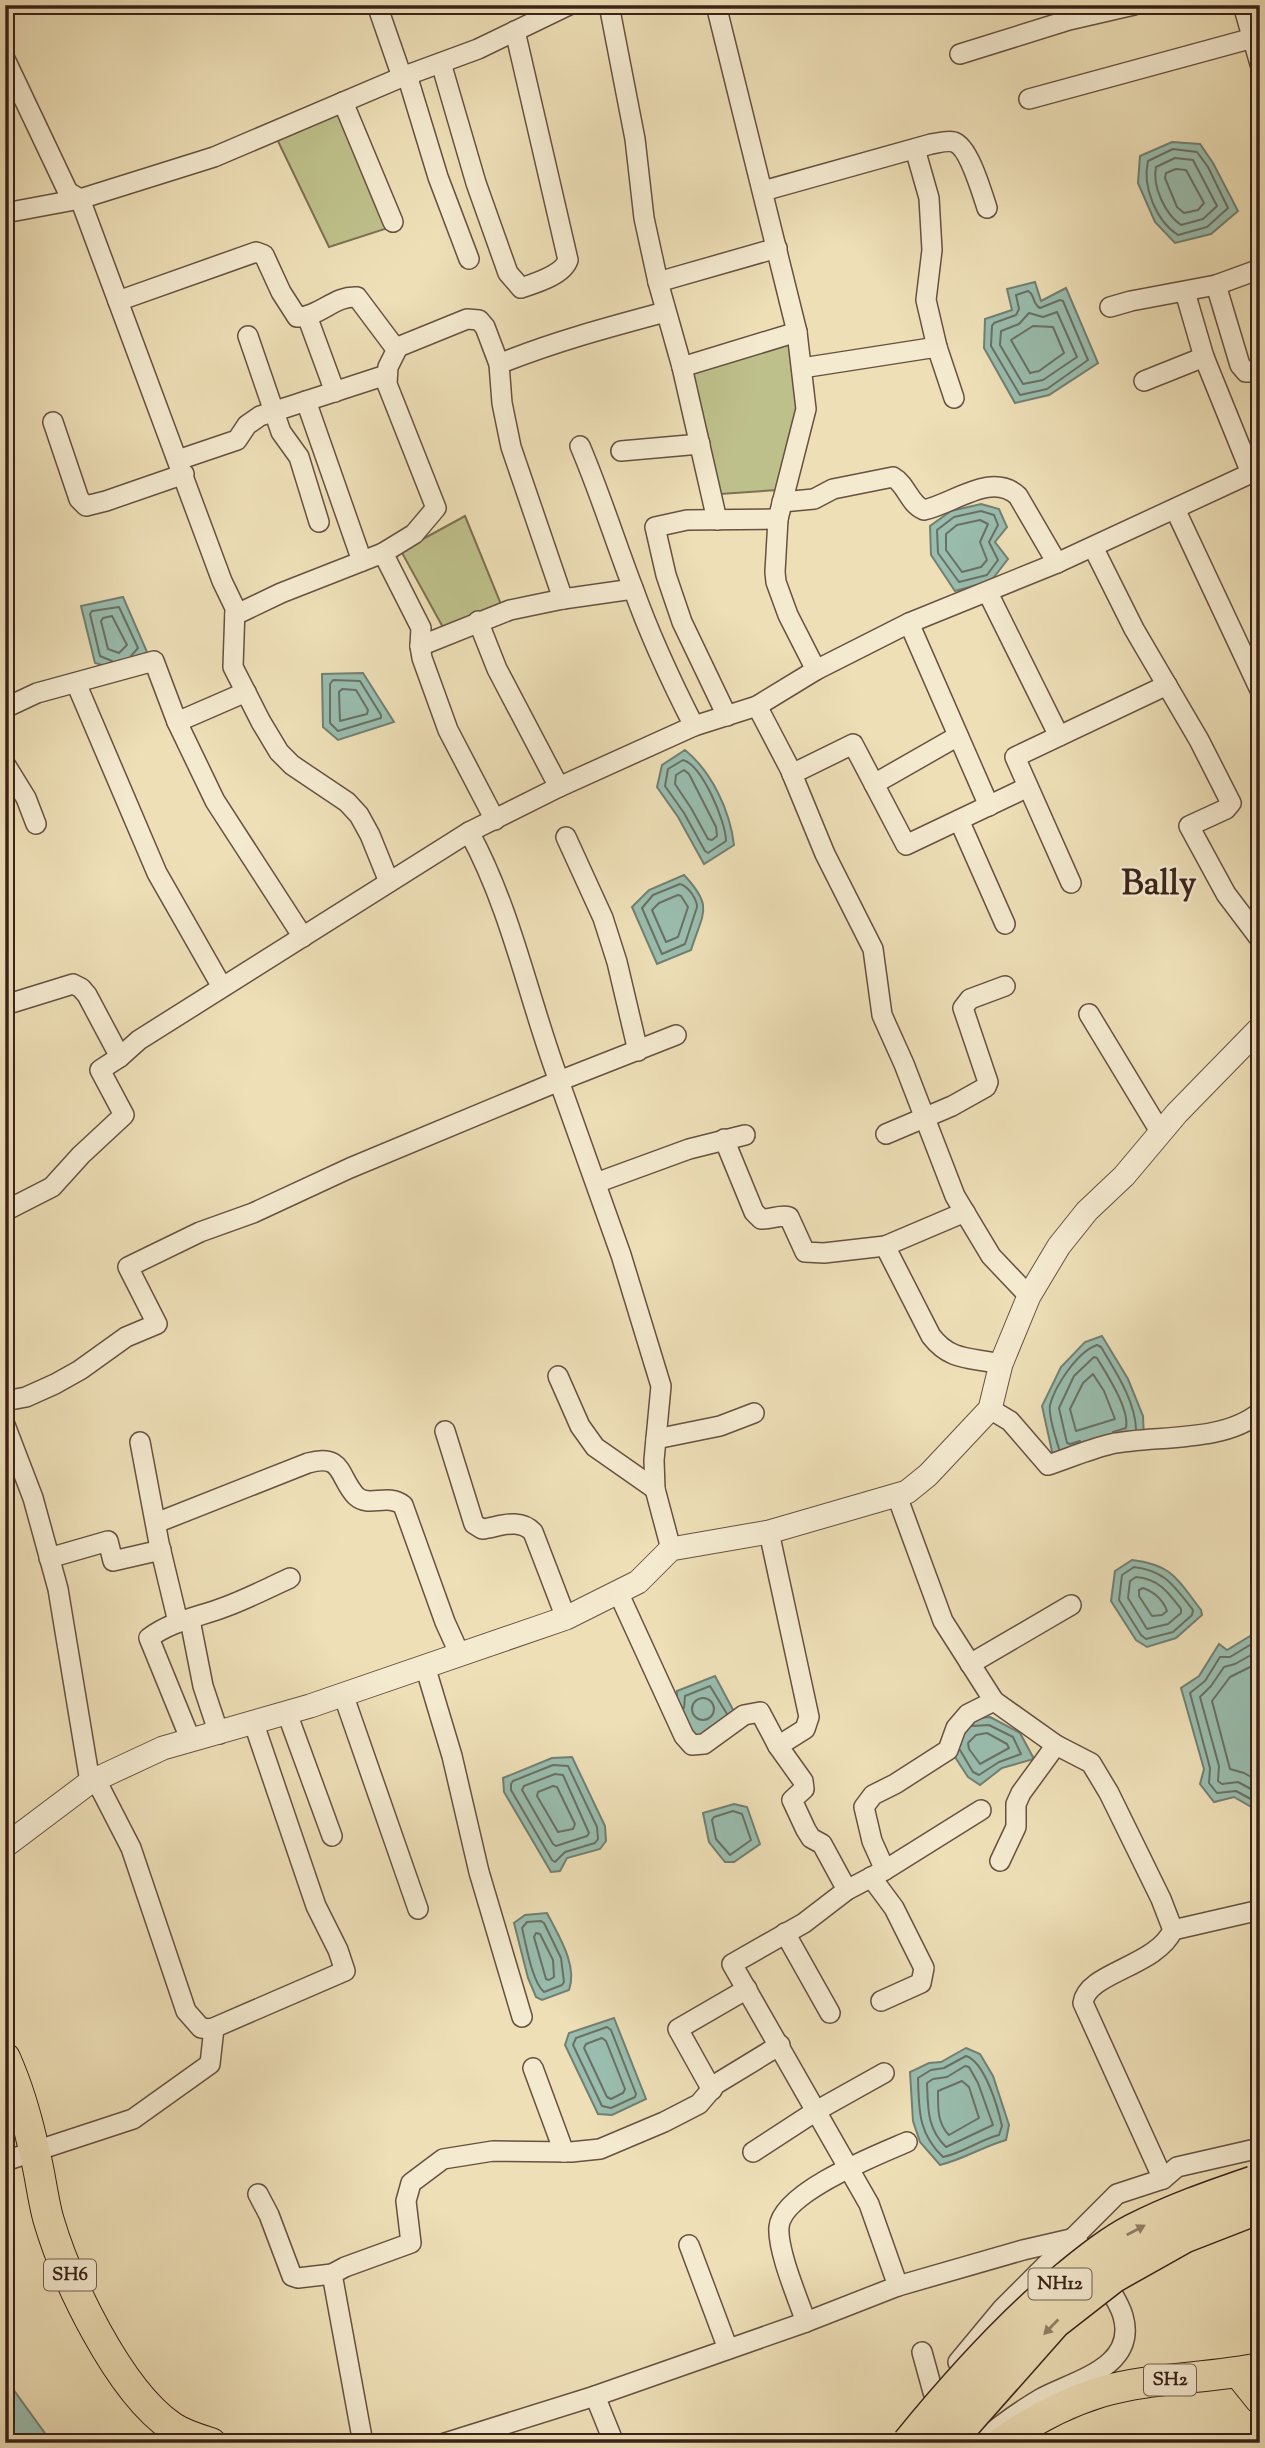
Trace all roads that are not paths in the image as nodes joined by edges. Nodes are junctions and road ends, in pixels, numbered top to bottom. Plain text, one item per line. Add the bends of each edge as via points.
1 (377, 5) edge
2 (569, 5) edge
3 (609, 5) edge
4 (1134, 5) edge
5 (1243, 5) edge
6 (719, 6) edge
7 (515, 31) junction
8 (1253, 38) junction
9 (960, 54) dead end
10 (5, 60) edge
11 (441, 63) junction
12 (1260, 64) edge
13 (404, 76) junction
14 (1030, 99) dead end
15 (343, 102) junction
16 (915, 149) junction
17 (763, 191) junction
18 (80, 199) junction
19 (987, 208) dead end
20 (5, 213) edge
21 (393, 222) dead end
22 (777, 247) junction
23 (469, 259) dead end
24 (1260, 269) edge
25 (658, 282) junction
26 (1216, 285) junction
27 (1185, 292) junction
28 (118, 301) junction
29 (1110, 307) dead end
30 (666, 312) junction
31 (307, 316) junction
32 (797, 332) junction
33 (248, 336) dead end
34 (398, 346) junction
35 (937, 347) junction
36 (1205, 357) junction
37 (499, 364) junction
38 (682, 367) junction
39 (802, 368) junction
40 (1260, 372) edge
41 (386, 375) junction
42 (1144, 381) dead end
43 (335, 392) junction
44 (954, 398) dead end
45 (306, 401) junction
46 (274, 412) junction
47 (53, 422) dead end
48 (700, 444) junction
49 (580, 446) dead end
50 (621, 451) dead end
51 (181, 467) junction
52 (1255, 471) edge
53 (1175, 509) junction
54 (780, 510) junction
55 (718, 520) junction
56 (319, 522) dead end
57 (1093, 547) junction
58 (383, 552) junction
59 (362, 561) junction
60 (1057, 563) junction
61 (633, 589) junction
62 (988, 593) junction
63 (563, 599) junction
64 (235, 614) junction
65 (478, 621) junction
66 (909, 624) junction
67 (420, 646) junction
68 (816, 670) junction
69 (76, 683) junction
70 (1167, 685) junction
71 (1260, 690) edge
72 (246, 692) junction
73 (757, 706) junction
74 (5, 708) edge
75 (727, 716) junction
76 (177, 722) junction
77 (694, 726) junction
78 (958, 736) junction
79 (1059, 736) junction
80 (5, 764) edge
81 (792, 774) junction
82 (874, 784) junction
83 (559, 787) junction
84 (1027, 787) junction
85 (989, 806) junction
86 (495, 820) junction
87 (959, 820) junction
88 (36, 824) dead end
89 (469, 832) junction
90 (566, 837) dead end
91 (389, 882) junction
92 (1072, 883) dead end
93 (1006, 924) dead end
94 (303, 937) junction
95 (1260, 939) edge
96 (1004, 986) dead end
97 (222, 987) junction
98 (5, 1004) edge
99 (1089, 1014) dead end
100 (1260, 1028) edge
101 (676, 1035) dead end
102 (638, 1051) junction
103 (120, 1057) junction
104 (559, 1081) junction
105 (925, 1116) junction
106 (1161, 1133) junction
107 (886, 1134) dead end
108 (745, 1135) dead end
109 (724, 1139) junction
110 (596, 1183) junction
111 (5, 1211) edge
112 (965, 1212) junction
113 (885, 1246) junction
114 (1029, 1296) junction
115 (1001, 1364) junction
116 (558, 1376) dead end
117 (5, 1401) edge
118 (990, 1409) junction
119 (1260, 1412) edge
120 (754, 1413) dead end
121 (5, 1425) edge
122 (445, 1431) dead end
123 (656, 1439) junction
124 (140, 1442) dead end
125 (655, 1489) junction
126 (897, 1496) junction
127 (156, 1522) junction
128 (769, 1532) junction
129 (671, 1549) junction
130 (161, 1550) junction
131 (49, 1558) junction
132 (290, 1578) dead end
133 (618, 1592) junction
134 (1071, 1605) dead end
135 (566, 1618) junction
136 (184, 1621) junction
137 (460, 1656) junction
138 (970, 1664) junction
139 (425, 1666) junction
140 (343, 1694) junction
141 (994, 1700) junction
142 (287, 1713) junction
143 (254, 1724) junction
144 (219, 1734) junction
145 (191, 1741) junction
146 (1056, 1745) junction
147 (778, 1746) junction
148 (93, 1781) junction
149 (981, 1810) dead end
150 (332, 1836) dead end
151 (5, 1846) edge
152 (1000, 1861) dead end
153 (878, 1873) junction
154 (847, 1890) junction
155 (418, 1909) dead end
156 (1260, 1910) edge
157 (1173, 1930) junction
158 (785, 1933) junction
159 (747, 1989) junction
160 (881, 2001) dead end
161 (830, 2013) dead end
162 (522, 2017) dead end
163 (214, 2028) junction
164 (780, 2045) junction
165 (5, 2058) edge
166 (533, 2068) dead end
167 (884, 2073) dead end
168 (712, 2090) junction
169 (816, 2111) junction
170 (907, 2142) dead end
171 (1260, 2148) edge
172 (35, 2150) junction
173 (564, 2152) junction
174 (753, 2152) dead end
175 (5, 2161) edge
176 (849, 2167) junction
177 (1163, 2179) junction
178 (258, 2194) dead end
179 (1075, 2238) junction
180 (689, 2245) dead end
181 (332, 2274) junction
182 (898, 2286) junction
183 (806, 2322) junction
184 (728, 2349) junction
185 (922, 2352) dead end
186 (1253, 2368) edge
187 (134, 2390) junction
188 (933, 2392) junction
189 (595, 2396) junction
190 (1260, 2399) edge
191 (170, 2443) edge
192 (211, 2443) edge
193 (363, 2443) edge
194 (445, 2443) edge
195 (614, 2443) edge
196 (890, 2443) edge
197 (909, 2443) edge
198 (947, 2443) edge
199 (978, 2443) edge
200 (1001, 2443) edge

1 - 13 street
2 - 7 street
3 - 25 street
4 - 9 street
5 - 8 street
6 - 17 street
7 - 11 street
7 - 11 street via 568,260 565,267 529,285 521,288 508,273
8 - 12 street
8 - 14 street
10 - 18 street via 68,192
11 - 13 street
13 - 15 street
13 - 23 street
15 - 18 street via 214,157
15 - 21 street
16 - 17 street
16 - 19 street via 945,142 959,145
16 - 35 street via 929,198 932,250 926,300
17 - 22 street
18 - 20 street
18 - 28 street
22 - 25 street
22 - 32 street
24 - 26 street
25 - 30 street
26 - 27 street
26 - 40 street via 1240,365 1246,372
27 - 29 street
27 - 36 street
28 - 31 street via 249,252 260,252 293,312 297,317
28 - 51 street
30 - 37 street via 584,333
30 - 38 street
31 - 34 street via 357,297
31 - 43 street
32 - 38 street
32 - 39 street
33 - 46 street
34 - 37 street via 474,318 485,327
34 - 41 street
35 - 39 street
35 - 44 street
36 - 42 street
36 - 52 street
37 - 63 street via 511,447
38 - 48 street
39 - 54 street via 806,409
41 - 43 street
41 - 58 street via 436,508 414,534
43 - 45 street
45 - 46 street
45 - 59 street
46 - 51 street via 253,420 237,440
46 - 56 street via 281,432 299,457
47 - 51 street via 79,499 86,506
48 - 50 street
48 - 55 street
49 - 61 street
51 - 64 street
52 - 53 street
53 - 57 street
53 - 71 street
54 - 55 street
54 - 60 street via 832,489 893,477 925,510 1002,485 1018,496
54 - 68 street via 776,582
55 - 75 street via 655,527 682,622
57 - 60 street
57 - 70 street
58 - 59 street
58 - 67 street via 422,628
59 - 64 street
60 - 62 street
61 - 63 street
61 - 77 street
62 - 66 street
62 - 79 street
63 - 65 street
64 - 72 street via 233,667
65 - 67 street
65 - 83 street via 497,669
66 - 68 street
66 - 78 street
67 - 86 street via 448,730
68 - 73 street
69 - 74 street via 37,693
69 - 76 street via 154,661
69 - 97 street via 157,873
70 - 79 street
70 - 95 street via 1231,803 1189,826 1226,894
72 - 76 street
72 - 91 street via 279,752 359,815
73 - 75 street
73 - 81 street
75 - 77 street
76 - 94 street via 215,801
77 - 83 street
78 - 82 street
78 - 85 street
79 - 84 street via 1015,757
80 - 88 street
81 - 82 street via 853,744
81 - 105 street via 825,854 873,949 882,1015
82 - 87 street via 906,845
83 - 86 street
84 - 85 street
84 - 92 street
85 - 87 street
86 - 89 street
87 - 93 street
89 - 91 street
89 - 104 street via 488,867 516,943
90 - 102 street via 603,918
91 - 94 street
94 - 97 street
96 - 105 street via 970,999 963,1008 986,1087
97 - 103 street
98 - 103 street via 73,984 87,995
99 - 106 street
100 - 106 street
101 - 102 street
102 - 104 street
103 - 111 street via 100,1070 124,1115 52,1187
104 - 110 street
104 - 117 street via 128,1267 157,1324 125,1337 55,1384
105 - 107 street
105 - 112 street
106 - 114 street via 1087,1210
108 - 109 street
109 - 110 street
109 - 113 street via 754,1212 761,1219 789,1217 805,1252
110 - 123 street via 661,1386
112 - 113 street
112 - 114 street via 991,1256
113 - 115 street via 939,1347 947,1353
114 - 115 street
115 - 118 street
116 - 125 street via 586,1437
118 - 119 street via 1010,1421 1048,1465 1111,1444 1221,1430
118 - 126 street via 928,1475
120 - 123 street via 720,1426
121 - 131 street via 33,1498
122 - 135 street via 474,1524 482,1529 514,1523 533,1532
123 - 125 street
124 - 127 street
125 - 129 street
126 - 128 street
126 - 138 street via 943,1621
127 - 130 street
127 - 137 street via 308,1463 331,1462 364,1500 390,1498 403,1505
128 - 129 street
128 - 147 street via 809,1717 805,1729
129 - 133 street via 638,1582
130 - 131 street via 113,1561 108,1541
130 - 136 street
131 - 148 street
132 - 136 street
133 - 135 street
133 - 147 street via 692,1745 704,1744 744,1715 760,1712
134 - 138 street
135 - 137 street
136 - 144 street
136 - 145 street via 149,1638
137 - 139 street
138 - 141 street
139 - 140 street
139 - 162 street
140 - 142 street
140 - 155 street
141 - 146 street
141 - 153 street via 968,1714 948,1750 873,1794 864,1807
142 - 143 street
142 - 150 street
143 - 144 street
143 - 163 street via 316,1906 345,1971
144 - 145 street
145 - 148 street via 163,1748
146 - 152 street via 1021,1793 1016,1827
146 - 157 street via 1091,1763
147 - 154 street via 803,1781 804,1789 792,1800 806,1830 821,1844
148 - 151 street
148 - 163 street via 117,1818 140,1871 186,2011 201,2028
149 - 153 street
153 - 154 street
153 - 160 street via 924,1968 921,1983
154 - 158 street
156 - 157 street
157 - 177 street via 1156,1952 1096,1982 1084,1994 1083,2003
158 - 159 street via 732,1964
158 - 161 street
159 - 164 street
159 - 168 street via 678,2029
163 - 172 street via 210,2064 148,2110 114,2126
164 - 168 street
164 - 169 street
165 - 172 main road, SH6
166 - 173 street
167 - 169 street
168 - 173 street via 699,2104 600,2149
169 - 174 street
169 - 176 street
170 - 176 street
171 - 177 street via 1177,2167
172 - 175 street
172 - 187 main road, SH6 via 58,2248 94,2324
173 - 181 street via 493,2151 443,2158 411,2183 406,2201 411,2243
176 - 182 street via 869,2204
176 - 183 street via 796,2200 779,2228
177 - 179 street via 1117,2194
178 - 181 street via 292,2276
179 - 182 street
179 - 188 street via 1002,2309
179 - 199 street via 1123,2314 1126,2330 1120,2347 1109,2364 1089,2378 1043,2398
180 - 184 street
181 - 193 street
182 - 183 street
183 - 184 street
184 - 189 street
185 - 188 street
186 - 190 main road
186 - 200 main road, SH2 via 1102,2392 1055,2410
187 - 191 street
187 - 192 main road, SH6 via 172,2427
188 - 196 street
189 - 194 street
189 - 195 street
197 -> 198 highway, NH12, bridge via 1035,2304 1087,2262 1144,2226 1193,2203 1255,2196 1113,2276 1054,2322

